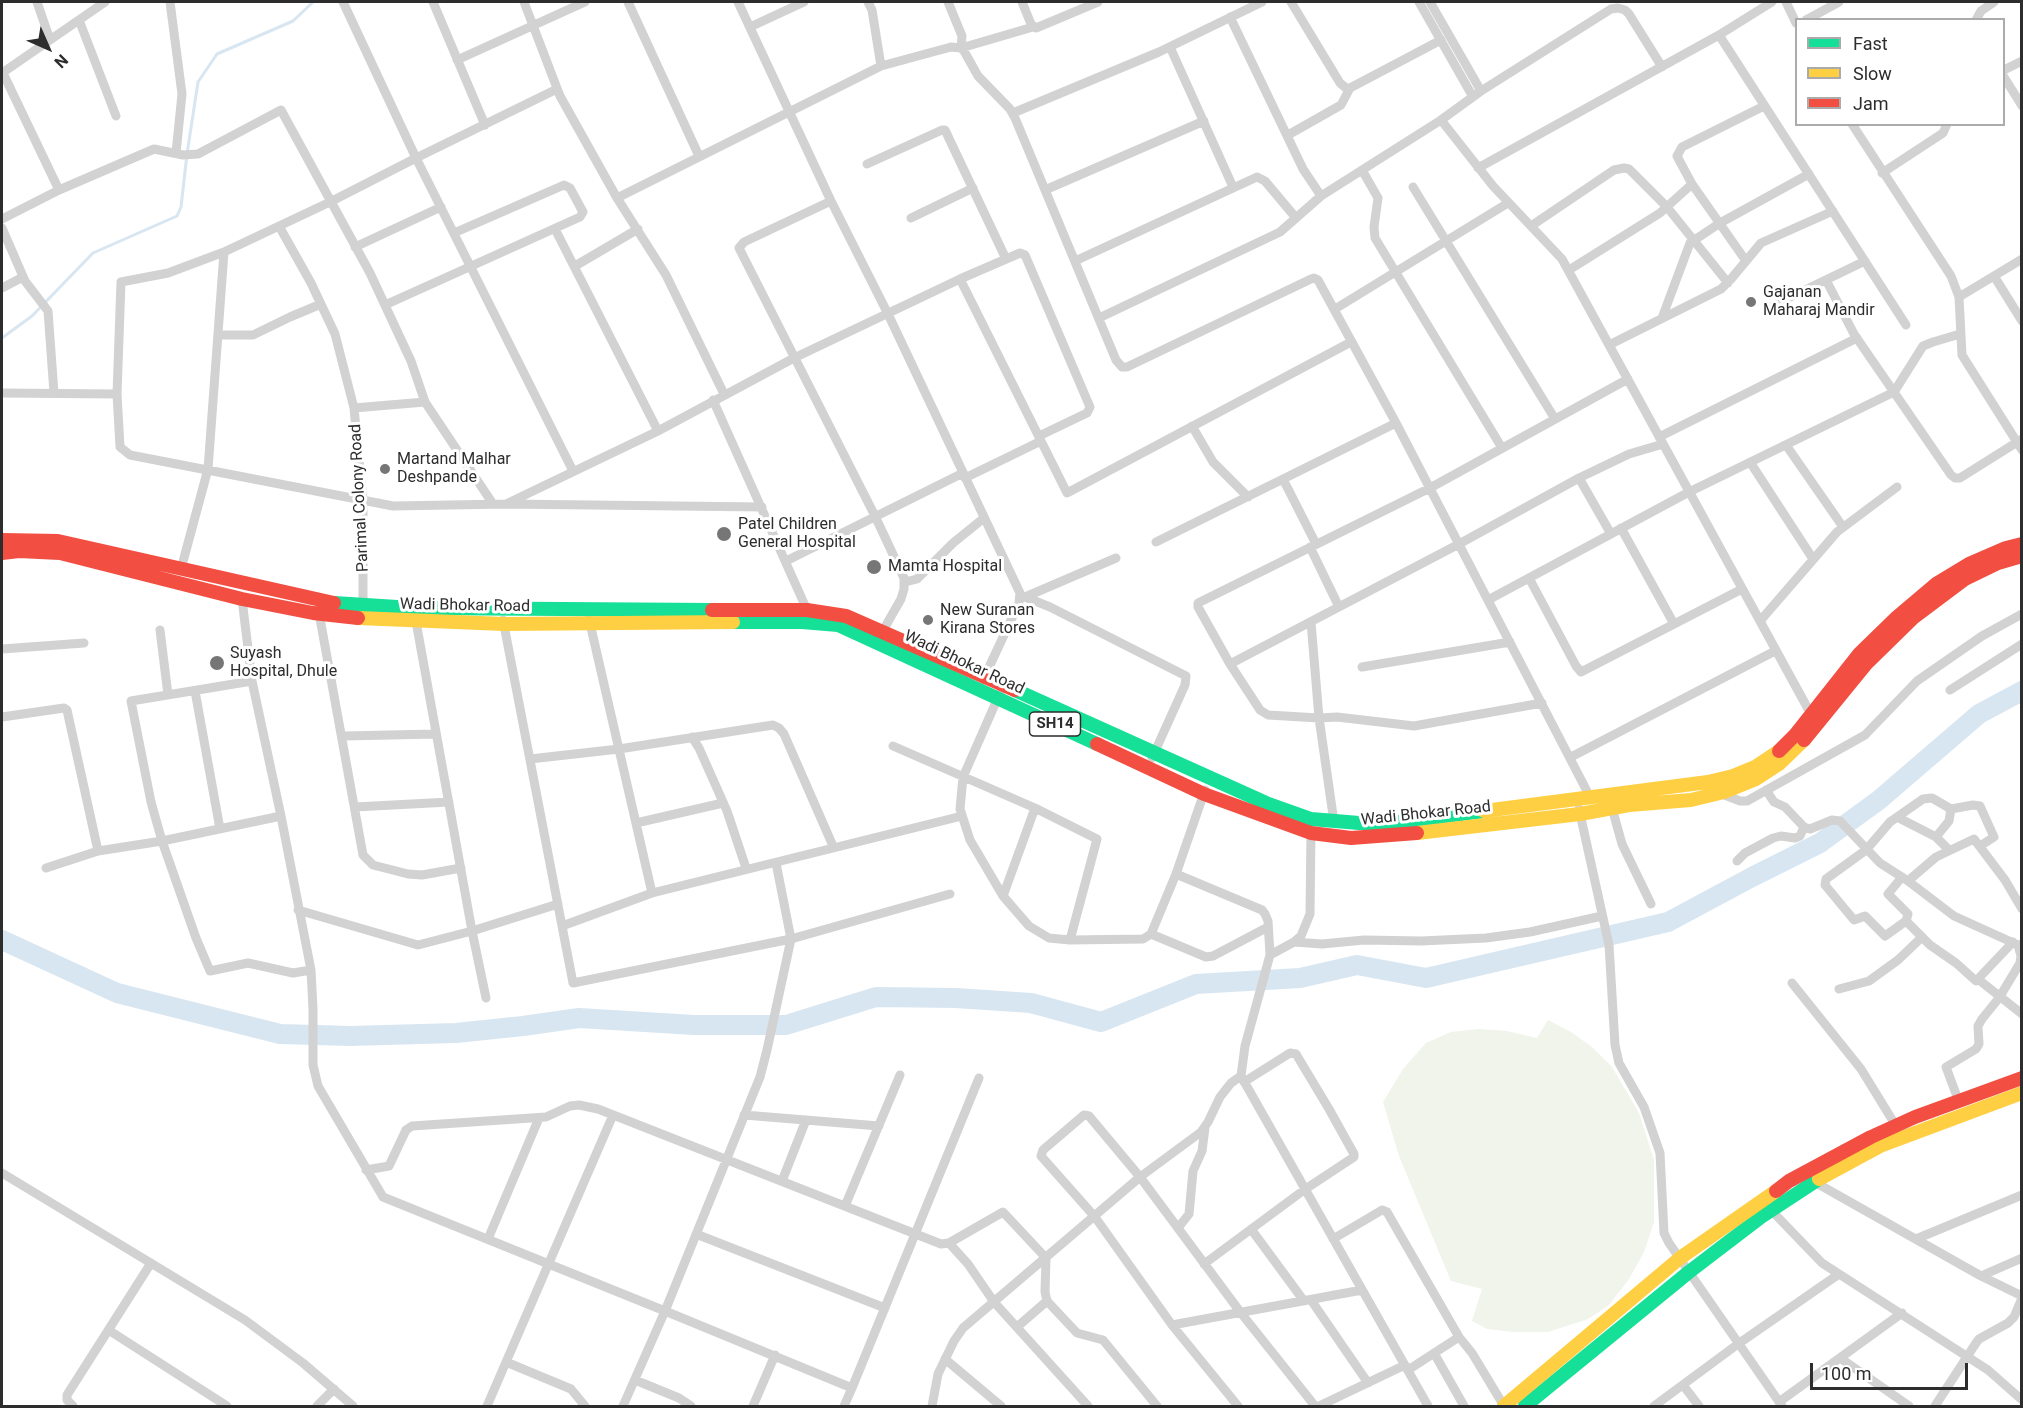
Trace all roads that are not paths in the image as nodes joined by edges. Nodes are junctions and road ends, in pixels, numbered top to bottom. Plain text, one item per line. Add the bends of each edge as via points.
1 (38, 2) edge
2 (105, 2) edge
3 (170, 2) edge
4 (343, 2) edge
5 (433, 2) edge
6 (524, 2) edge
7 (585, 2) edge
8 (628, 2) edge
9 (738, 2) edge
10 (804, 2) edge
11 (868, 2) edge
12 (948, 2) edge
13 (1022, 2) edge
14 (1098, 2) edge
15 (1262, 2) edge
16 (1291, 2) edge
17 (1419, 2) edge
18 (1430, 2) edge
19 (1772, 2) edge
20 (1786, 2) edge
21 (1839, 2) edge
22 (1994, 2) edge
23 (1230, 17) junction
24 (1795, 18) edge
25 (1810, 18) edge
26 (1977, 18) edge
27 (79, 20) junction
28 (534, 25) junction
29 (750, 27) junction
30 (1033, 27) junction
31 (1719, 35) junction
32 (50, 40) junction
33 (1441, 40) junction
34 (1170, 47) junction
35 (961, 48) junction
36 (457, 60) junction
37 (2022, 61) edge
38 (881, 66) junction
39 (1662, 67) junction
40 (2005, 70) edge
41 (2, 72) edge
42 (2005, 80) edge
43 (1350, 88) junction
44 (557, 89) junction
45 (1481, 90) junction
46 (1473, 97) junction
47 (1764, 106) junction
48 (2022, 106) edge
49 (789, 111) junction
50 (1012, 113) junction
51 (117, 116) dead end
52 (1441, 120) junction
53 (1204, 121) junction
54 (485, 125) junction
55 (1853, 126) edge
56 (1946, 126) edge
57 (1288, 135) junction
58 (180, 154) junction
59 (699, 156) junction
60 (416, 158) junction
61 (867, 164) dead end
62 (1478, 168) junction
63 (1362, 170) junction
64 (1882, 173) junction
65 (1809, 174) junction
66 (1692, 184) junction
67 (1233, 187) junction
68 (1413, 187) dead end
69 (973, 188) junction
70 (59, 190) junction
71 (1045, 190) junction
72 (1321, 196) junction
73 (617, 198) junction
74 (831, 201) junction
75 (330, 202) junction
76 (1508, 203) junction
77 (441, 207) junction
78 (1667, 207) junction
79 (1833, 212) junction
80 (911, 218) dead end
81 (1296, 218) junction
82 (2, 219) edge
83 (1720, 223) junction
84 (279, 226) junction
85 (1531, 226) junction
86 (2, 228) edge
87 (555, 229) junction
88 (638, 229) junction
89 (454, 233) junction
90 (1446, 240) junction
91 (1693, 240) junction
92 (355, 248) junction
93 (224, 252) junction
94 (1006, 259) junction
95 (2022, 260) edge
96 (1075, 261) junction
97 (1746, 261) junction
98 (1865, 261) junction
99 (575, 266) junction
100 (471, 268) junction
101 (1569, 270) junction
102 (1395, 272) junction
103 (1994, 276) junction
104 (23, 277) junction
105 (960, 279) junction
106 (1826, 280) junction
107 (1728, 283) junction
108 (2, 288) edge
109 (1959, 297) junction
110 (321, 304) junction
111 (385, 305) junction
112 (1774, 305) dead end
113 (1335, 309) junction
114 (888, 314) junction
115 (1099, 318) junction
116 (1662, 318) junction
117 (2022, 321) edge
118 (1906, 325) dead end
119 (1960, 334) junction
120 (218, 335) junction
121 (1857, 338) junction
122 (1351, 342) junction
123 (1609, 345) junction
124 (794, 358) junction
125 (1628, 379) junction
126 (1894, 392) junction
127 (2, 393) edge
128 (54, 393) junction
129 (117, 394) junction
130 (724, 394) junction
131 (713, 400) junction
132 (425, 402) junction
133 (354, 408) junction
134 (1554, 419) junction
135 (1396, 423) junction
136 (1192, 426) junction
137 (658, 431) junction
138 (1040, 439) junction
139 (1661, 440) junction
140 (2020, 444) edge
141 (1786, 445) junction
142 (1502, 448) junction
143 (1750, 462) junction
144 (208, 470) junction
145 (573, 471) junction
146 (964, 476) junction
147 (1579, 478) junction
148 (1283, 480) junction
149 (1897, 487) dead end
150 (1430, 488) junction
151 (1689, 492) junction
152 (1248, 497) junction
153 (363, 500) junction
154 (493, 504) junction
155 (506, 504) junction
156 (762, 507) junction
157 (875, 516) junction
158 (984, 518) junction
159 (1843, 527) junction
160 (1621, 528) junction
161 (1611, 534) junction
162 (2, 540) edge
163 (1156, 542) dead end
164 (1459, 544) junction
165 (2022, 544) edge
166 (1313, 545) junction
167 (2, 553) edge
168 (2022, 556) edge
169 (1116, 558) dead end
170 (1813, 558) junction
171 (786, 561) junction
172 (181, 569) junction
173 (1529, 578) junction
174 (905, 582) junction
175 (1742, 589) junction
176 (1023, 597) junction
177 (242, 599) junction
178 (1488, 600) junction
179 (1339, 607) junction
180 (501, 608) junction
181 (587, 609) junction
182 (807, 610) junction
183 (363, 612) junction
184 (319, 614) junction
185 (2022, 614) edge
186 (415, 615) junction
187 (1760, 621) junction
188 (1311, 622) junction
189 (590, 623) junction
190 (504, 624) junction
191 (1674, 624) junction
192 (160, 630) dead end
193 (880, 636) junction
194 (1510, 642) junction
195 (84, 643) dead end
196 (2022, 644) edge
197 (2, 649) edge
198 (1775, 651) junction
199 (1230, 664) junction
200 (1362, 667) dead end
201 (252, 681) junction
202 (981, 682) junction
203 (1004, 685) junction
204 (1950, 690) dead end
205 (195, 691) junction
206 (168, 695) junction
207 (998, 698) junction
208 (1542, 704) junction
209 (2, 717) edge
210 (1319, 718) junction
211 (1815, 720) junction
212 (436, 734) junction
213 (343, 736) junction
214 (692, 737) junction
215 (893, 746) dead end
216 (619, 749) junction
217 (1154, 754) junction
218 (1571, 757) junction
219 (530, 759) junction
220 (1148, 767) junction
221 (963, 777) junction
222 (1209, 779) junction
223 (1766, 790) junction
224 (1719, 793) junction
225 (1204, 794) junction
226 (1583, 797) junction
227 (449, 802) junction
228 (723, 803) junction
229 (355, 807) junction
230 (1035, 808) junction
231 (1612, 808) junction
232 (1952, 809) junction
233 (1580, 814) junction
234 (281, 816) junction
235 (962, 816) junction
236 (1897, 817) junction
237 (1334, 822) junction
238 (636, 823) junction
239 (1311, 826) junction
240 (1804, 827) junction
241 (220, 829) junction
242 (1936, 837) junction
243 (162, 841) junction
244 (833, 846) junction
245 (1980, 846) junction
246 (1866, 849) junction
247 (1949, 850) junction
248 (98, 851) junction
249 (1737, 861) dead end
250 (776, 862) junction
251 (46, 868) dead end
252 (460, 868) junction
253 (746, 868) junction
254 (1176, 874) junction
255 (1905, 879) junction
256 (652, 893) junction
257 (950, 894) dead end
258 (1003, 896) junction
259 (558, 904) junction
260 (1651, 904) dead end
261 (2022, 909) edge
262 (298, 910) junction
263 (1602, 916) junction
264 (1906, 921) junction
265 (562, 926) junction
266 (1268, 927) junction
267 (472, 931) junction
268 (1151, 934) junction
269 (1922, 937) junction
270 (791, 939) junction
271 (1071, 940) junction
272 (1294, 942) junction
273 (2018, 944) edge
274 (1269, 957) junction
275 (311, 970) junction
276 (1979, 980) junction
277 (1792, 983) dead end
278 (1839, 989) dead end
279 (486, 998) dead end
280 (1999, 998) junction
281 (2022, 1014) edge
282 (900, 1075) dead end
283 (979, 1078) dead end
284 (2022, 1078) edge
285 (1243, 1079) junction
286 (2022, 1093) edge
287 (1959, 1102) junction
288 (613, 1115) junction
289 (744, 1115) junction
290 (539, 1118) junction
291 (806, 1120) junction
292 (1896, 1125) junction
293 (879, 1126) junction
294 (1205, 1128) junction
295 (726, 1160) junction
296 (366, 1170) junction
297 (2, 1173) edge
298 (1140, 1178) junction
299 (1809, 1178) junction
300 (782, 1181) junction
301 (1304, 1190) junction
302 (2022, 1195) edge
303 (1766, 1205) junction
304 (845, 1206) junction
305 (1095, 1217) junction
306 (1178, 1228) junction
307 (1251, 1229) junction
308 (696, 1234) junction
309 (916, 1234) junction
310 (488, 1239) junction
311 (1333, 1239) junction
312 (1916, 1239) junction
313 (949, 1243) junction
314 (1046, 1258) junction
315 (1680, 1258) junction
316 (2022, 1258) edge
317 (151, 1263) junction
318 (549, 1263) junction
319 (1204, 1264) junction
320 (1689, 1272) junction
321 (1839, 1274) junction
322 (1981, 1276) junction
323 (1362, 1290) junction
324 (2022, 1297) edge
325 (1308, 1300) junction
326 (1047, 1301) junction
327 (994, 1302) junction
328 (885, 1308) junction
329 (665, 1311) junction
330 (1241, 1313) junction
331 (1902, 1313) junction
332 (1172, 1325) junction
333 (1017, 1328) junction
334 (110, 1331) junction
335 (1459, 1337) junction
336 (1738, 1344) junction
337 (1434, 1353) junction
338 (775, 1355) junction
339 (1967, 1356) junction
340 (1840, 1358) junction
341 (945, 1359) junction
342 (506, 1362) junction
343 (1407, 1367) junction
344 (635, 1380) junction
345 (1368, 1383) junction
346 (1683, 1385) junction
347 (852, 1388) junction
348 (334, 1389) junction
349 (2022, 1400) edge
350 (1780, 1404) edge
351 (220, 1405) edge
352 (73, 1407) edge
353 (317, 1407) edge
354 (353, 1407) edge
355 (487, 1407) edge
356 (585, 1407) edge
357 (623, 1407) edge
358 (691, 1407) edge
359 (753, 1407) edge
360 (844, 1407) edge
361 (932, 1407) edge
362 (1001, 1407) edge
363 (1088, 1407) edge
364 (1157, 1407) edge
365 (1238, 1407) edge
366 (1315, 1407) edge
367 (1319, 1407) edge
368 (1428, 1407) edge
369 (1464, 1407) edge
370 (1504, 1407) edge
371 (1525, 1407) edge
372 (1654, 1407) edge
373 (1699, 1407) edge
374 (1909, 1407) edge
375 (1935, 1407) edge

1 - 32 street
2 - 27 street
3 - 58 street via 182,94
4 - 60 street
5 - 36 street
6 - 28 street
7 - 28 street
8 - 59 street
9 - 29 street
10 - 29 street
11 - 38 street
12 - 35 street via 962,36
13 - 30 street
14 - 30 street
15 - 23 street
16 - 43 street via 1340,84
17 - 33 street
18 - 45 street
19 - 31 street
20 - 24 street
21 - 25 street
22 - 26 street
23 - 34 street
23 - 57 street
27 - 32 street
27 - 51 street
28 - 36 street
28 - 44 street
29 - 49 street
30 - 35 street
31 - 39 street
31 - 47 street
32 - 41 street
33 - 43 street
33 - 46 street
34 - 50 street
34 - 53 street
35 - 38 street via 951,47
35 - 50 street via 978,76
36 - 54 street
37 - 40 street
38 - 49 street
39 - 45 street via 1629,14 1618,8
39 - 62 street
41 - 70 street
42 - 48 street
43 - 57 street via 1341,105
44 - 54 street
44 - 73 street
45 - 46 street
46 - 52 street
47 - 65 street
47 - 66 street via 1678,151 1678,159
49 - 59 street
49 - 74 street
50 - 71 street
52 - 62 street
52 - 63 street
53 - 67 street
53 - 71 street
54 - 60 street
55 - 64 street
56 - 64 street via 1943,133
57 - 72 street
58 - 70 street via 154,149
58 - 75 street via 198,154 281,110
59 - 73 street
60 - 75 street
60 - 77 street
61 - 69 street via 945,130
62 - 76 street
63 - 72 street
63 - 102 street via 1378,198 1375,238
64 - 109 street via 1951,276
65 - 79 street
65 - 83 street
66 - 78 street
66 - 83 street
67 - 81 street via 1262,178
67 - 96 street
68 - 90 street
69 - 80 street
69 - 94 street
70 - 82 street
71 - 96 street
72 - 81 street
73 - 88 street
74 - 114 street
74 - 124 street via 744,242 739,248
75 - 84 street
75 - 92 street
76 - 85 street
76 - 90 street
77 - 89 street
77 - 92 street
78 - 85 street via 1633,172 1624,168 1614,170
78 - 91 street
78 - 101 street
79 - 97 street via 1761,243
79 - 98 street
81 - 115 street via 1280,232
83 - 91 street
83 - 97 street
84 - 93 street
84 - 110 street, Parimal Colony Road
85 - 101 street
86 - 104 street
87 - 89 street via 583,214 564,184
87 - 99 street
87 - 100 street
88 - 99 street
88 - 130 street via 666,275
89 - 100 street
90 - 102 street
90 - 134 street
91 - 107 street
91 - 116 street
92 - 111 street
93 - 120 street
93 - 129 street via 168,273 121,282
94 - 105 street
94 - 138 street via 1025,255 1090,407 1087,413
95 - 103 street
96 - 115 street
97 - 107 street
98 - 106 street
98 - 118 street
99 - 137 street
100 - 111 street
100 - 145 street
101 - 123 street
102 - 113 street
102 - 142 street
103 - 109 street
103 - 117 street
104 - 108 street
104 - 128 street via 48,310
105 - 114 street
105 - 138 street
106 - 112 street
106 - 121 street
107 - 116 street
109 - 119 street
110 - 120 street via 253,335
110 - 133 street, Parimal Colony Road via 335,334
111 - 132 street
113 - 115 street via 1314,278 1127,367 1116,360
113 - 122 street
114 - 124 street
114 - 146 street
116 - 123 street
119 - 126 street via 1923,346
119 - 140 street via 1962,356
120 - 144 street
121 - 126 street
121 - 139 street
122 - 135 street
122 - 136 street
123 - 125 street
124 - 130 street
124 - 157 street
125 - 134 street
125 - 139 street
126 - 140 street via 1955,478
126 - 141 street
127 - 128 street
128 - 129 street
129 - 144 street via 123,451
130 - 131 street
131 - 137 street
131 - 156 street
132 - 133 street
132 - 154 street
133 - 153 street, Parimal Colony Road
134 - 142 street
135 - 148 street
135 - 150 street
136 - 138 street via 1067,493
136 - 152 street via 1213,462
137 - 145 street
138 - 146 street
139 - 147 street
139 - 151 street
141 - 143 street
141 - 159 street
142 - 150 street
143 - 151 street
143 - 170 street
144 - 153 street
144 - 172 street
145 - 155 street
146 - 157 street
146 - 158 street
147 - 161 street
147 - 164 street
148 - 152 street
148 - 166 street
149 - 159 street
150 - 164 street
150 - 166 street
151 - 160 street
151 - 175 street
152 - 163 street
153 - 154 street via 393,506
153 - 183 street, Parimal Colony Road
154 - 155 street
155 - 156 street
156 - 171 street
157 - 171 street
157 - 174 street
158 - 174 street via 917,579
158 - 176 street
159 - 170 street
160 - 161 street
160 - 191 street
161 - 173 street
162 - 172 main road, Wadi Bhokar Road / SH14 via 58,541
164 - 178 street
164 - 179 street
165 - 211 main road, Wadi Bhokar Road / SH14 via 1969,564 1936,584 1897,617 1859,654
166 - 179 street
166 - 199 street via 1198,603
167 - 177 main road, Wadi Bhokar Road / SH14 via 60,553
168 - 211 main road, Wadi Bhokar Road / SH14 via 1965,579 1921,612
169 - 176 street
170 - 187 street
171 - 182 street
172 - 183 main road, Wadi Bhokar Road / SH14
173 - 178 street
173 - 191 street via 1581,672
174 - 193 street via 901,599
175 - 187 street
175 - 191 street
176 - 202 street
176 - 217 street via 1186,676
177 - 184 main road, Wadi Bhokar Road / SH14
177 - 201 street
178 - 194 street
179 - 188 street
180 - 181 main road, Wadi Bhokar Road / SH14
180 - 186 main road, Wadi Bhokar Road / SH14
180 - 190 street
181 - 182 main road, Wadi Bhokar Road / SH14
181 - 189 street
182 - 193 main road, Wadi Bhokar Road / SH14 via 846,616
183 - 184 main road, Wadi Bhokar Road / SH14
183 - 186 main road, Wadi Bhokar Road / SH14
184 - 213 street
185 - 223 street via 1917,681 1865,735
186 - 190 main road, Wadi Bhokar Road / SH14
186 - 212 street
187 - 198 street
188 - 199 street
188 - 210 street
189 - 190 main road, Wadi Bhokar Road / SH14
189 - 193 main road, Wadi Bhokar Road / SH14 via 816,622
189 - 216 street
190 - 219 street
192 - 206 street
193 - 202 main road, Wadi Bhokar Road / SH14
194 - 200 street
194 - 208 street
195 - 197 street
196 - 204 street
198 - 211 street
198 - 218 street
199 - 210 street via 1264,713
201 - 205 street
201 - 234 street
202 - 203 main road, Wadi Bhokar Road / SH14
202 - 207 main road, Wadi Bhokar Road / SH14
203 - 207 street
203 - 217 main road, Wadi Bhokar Road / SH14
205 - 206 street
205 - 241 street
206 - 243 street via 131,701
207 - 220 main road, Wadi Bhokar Road / SH14
207 - 221 street
208 - 210 street via 1414,726
208 - 218 street
209 - 248 street via 67,710
210 - 237 street
211 - 224 main road, Wadi Bhokar Road / SH14 via 1779,764 1756,779
211 - 226 main road, Wadi Bhokar Road / SH14 via 1776,754 1733,776
212 - 213 street
212 - 227 street
213 - 229 street
214 - 216 street
214 - 228 street
214 - 244 street via 773,725 779,728
215 - 221 street
216 - 219 street
216 - 238 street
217 - 220 street
217 - 222 main road, Wadi Bhokar Road / SH14
218 - 226 street
219 - 259 street
220 - 225 main road, Wadi Bhokar Road / SH14
221 - 230 street
221 - 235 street
222 - 225 street
222 - 239 main road, Wadi Bhokar Road / SH14
223 - 224 street via 1744,801
223 - 240 street via 1774,802 1785,807
224 - 231 main road, Wadi Bhokar Road / SH14 via 1691,800
225 - 239 main road, Wadi Bhokar Road / SH14
225 - 254 street
226 - 233 street
226 - 237 main road, Wadi Bhokar Road / SH14 via 1391,823
227 - 229 street
227 - 252 street
228 - 238 street
228 - 253 street
229 - 252 street via 363,855 373,865 422,875
230 - 258 street
230 - 271 street via 1097,839
231 - 233 main road, Wadi Bhokar Road / SH14
231 - 260 street via 1622,844
232 - 236 street via 1928,797
232 - 242 street via 1949,821
232 - 245 street via 1977,805 1982,809 1994,837
233 - 239 main road, Wadi Bhokar Road / SH14 via 1351,838
233 - 263 street
234 - 241 street
234 - 262 street
235 - 244 street
235 - 258 street via 970,840
236 - 242 street
236 - 246 street
237 - 239 main road, Wadi Bhokar Road / SH14
238 - 256 street
239 - 272 street via 1310,914 1301,936
240 - 246 street via 1840,821
240 - 249 street via 1800,836 1773,838
241 - 243 street
242 - 247 street
243 - 248 street
243 - 275 street via 210,971 248,963 293,973
244 - 250 street
245 - 247 street via 1974,839
245 - 261 street
246 - 255 street
246 - 264 street via 1826,879 1825,885 1854,921 1865,916 1883,936
247 - 255 street
248 - 251 street
250 - 253 street
250 - 270 street
252 - 267 street
253 - 256 street
254 - 266 street via 1262,910
254 - 268 street
255 - 264 street via 1888,894 1908,914
255 - 273 street via 1954,916
256 - 265 street
257 - 270 street
258 - 271 street via 1029,926 1049,938
259 - 265 street
259 - 267 street
262 - 267 street via 418,945
262 - 275 street
263 - 272 street via 1486,938
263 - 315 street via 1609,945 1619,1063 1644,1107 1660,1153 1664,1233
264 - 269 street
265 - 270 street via 573,983
266 - 268 street via 1206,957
266 - 274 street
267 - 279 street
268 - 271 street via 1143,939
269 - 276 street via 1973,980
269 - 278 street via 1869,981
270 - 289 street via 760,1077
272 - 274 street
273 - 276 street
273 - 280 street via 2020,963
274 - 285 street via 1245,1046
275 - 296 street via 313,1065 318,1086
276 - 280 street
277 - 292 street via 1861,1069
280 - 281 street
280 - 287 street via 1978,1026 1976,1049 1946,1067
282 - 293 street
283 - 309 street
284 - 287 main road
285 - 294 street via 1231,1083 1220,1097
285 - 301 street
285 - 301 street via 1290,1053 1296,1054 1354,1154 1352,1160
286 - 299 main road via 1880,1146
287 - 292 main road
288 - 290 street via 579,1105
288 - 295 street
288 - 318 street
289 - 291 street
289 - 295 street
290 - 296 street via 412,1126 406,1130 389,1166
290 - 310 street
291 - 293 street
291 - 300 street
292 - 299 main road
293 - 304 street
294 - 298 street
294 - 306 street via 1202,1151 1193,1171 1189,1214
295 - 300 street
295 - 308 street
296 - 310 street via 383,1197
297 - 317 street
298 - 305 street
298 - 305 street via 1087,1114 1043,1150 1041,1156
298 - 306 street
299 - 303 main road
299 - 312 street
300 - 304 street
301 - 307 street
301 - 311 street
302 - 312 street
303 - 315 main road
303 - 320 main road
303 - 321 street via 1809,1251
304 - 309 street
305 - 314 street
305 - 332 street
306 - 319 street
307 - 319 street
307 - 325 street
308 - 328 street
308 - 329 street
309 - 313 street via 941,1244
309 - 328 street
310 - 318 street
311 - 323 street
311 - 335 street via 1382,1210 1387,1212
312 - 322 street
313 - 314 street via 1003,1212
313 - 327 street
314 - 326 street
314 - 327 street
315 - 320 street
315 - 370 main road
316 - 322 street
317 - 334 street
317 - 348 street via 245,1320
318 - 329 street
318 - 342 street
319 - 330 street
320 - 336 street
320 - 371 main road
321 - 331 street
321 - 336 street
322 - 324 street
323 - 325 street
323 - 343 street
324 - 339 street via 2008,1323 1979,1339
325 - 330 street
325 - 345 street
326 - 333 street
326 - 364 street via 1072,1329 1103,1340
327 - 333 street
327 - 341 street via 963,1328
328 - 347 street
329 - 338 street
329 - 344 street
330 - 332 street
330 - 366 street
331 - 339 street
331 - 340 street
332 - 365 street
333 - 363 street
334 - 351 street
334 - 352 street via 67,1395
335 - 337 street
335 - 370 street
336 - 346 street
336 - 350 street
337 - 343 street
337 - 369 street
338 - 347 street
338 - 359 street
339 - 349 street
339 - 375 street
340 - 350 street
340 - 374 street
341 - 361 street
341 - 362 street
342 - 355 street
342 - 356 street via 571,1389
343 - 345 street
343 - 368 street
344 - 357 street
344 - 358 street
345 - 367 street
346 - 372 street
346 - 373 street
347 - 360 street
348 - 353 street
348 - 354 street

